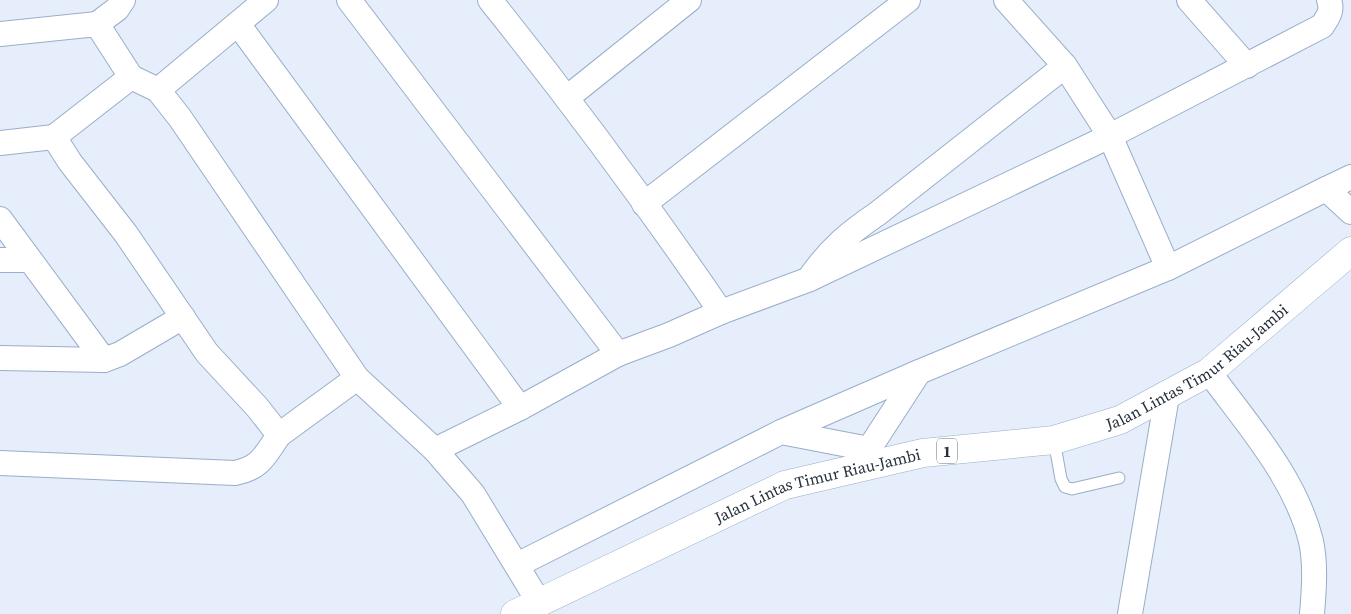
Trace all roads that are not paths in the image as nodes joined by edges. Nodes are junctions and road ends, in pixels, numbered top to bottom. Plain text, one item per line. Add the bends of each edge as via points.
1 (123, 0) edge
2 (266, 0) edge
3 (349, 0) edge
4 (490, 0) edge
5 (689, 0) edge
6 (908, 0) edge
7 (1006, 0) edge
8 (1189, 0) edge
9 (1329, 0) edge
10 (97, 24) junction
11 (238, 24) junction
12 (0, 34) edge
13 (1065, 66) junction
14 (1247, 66) junction
15 (132, 77) junction
16 (158, 90) junction
17 (568, 97) junction
18 (1110, 136) junction
19 (54, 137) junction
20 (0, 143) edge
21 (1351, 177) edge
22 (1326, 189) junction
23 (644, 204) junction
24 (1351, 212) edge
25 (0, 219) edge
26 (1351, 251) edge
27 (0, 260) edge
28 (28, 260) junction
29 (1168, 268) junction
30 (810, 279) junction
31 (721, 312) junction
32 (183, 317) junction
33 (618, 354) junction
34 (0, 358) edge
35 (104, 360) junction
36 (919, 372) junction
37 (1209, 372) junction
38 (358, 378) junction
39 (1167, 396) junction
40 (520, 408) junction
41 (781, 432) junction
42 (279, 435) junction
43 (1054, 440) junction
44 (435, 450) junction
45 (872, 456) junction
46 (0, 463) edge
47 (1119, 478) dead end
48 (517, 565) junction
49 (540, 604) junction
50 (515, 614) edge
51 (1130, 614) edge
52 (1312, 614) edge

1 - 10 street via 117,9
2 - 11 street
3 - 33 street
4 - 17 street
5 - 17 street
6 - 23 street
7 - 13 street
8 - 14 street
9 - 14 street via 1329,16 1322,26
10 - 12 street
10 - 15 street
11 - 16 street
11 - 40 street
13 - 18 street
13 - 30 street via 846,236 828,252
14 - 18 street
15 - 16 street
15 - 19 street
16 - 38 street
17 - 23 street
18 - 29 street
18 - 30 street
19 - 20 street
19 - 32 street
21 - 22 street
22 - 24 street
22 - 29 street
23 - 31 street
25 - 28 street
26 - 37 highway, Jalan Lintas Timur Riau-Jambi / 1
27 - 28 street
28 - 35 street
29 - 36 street
30 - 31 street
31 - 33 street
32 - 35 street
32 - 42 street via 207,353
33 - 40 street
34 - 35 street
36 - 41 street
36 - 45 street
37 - 39 highway, Jalan Lintas Timur Riau-Jambi / 1
37 - 52 street via 1274,460 1300,506 1311,543 1314,575
38 - 42 street
38 - 44 street
39 - 43 highway, Jalan Lintas Timur Riau-Jambi / 1 via 1120,420
39 - 51 street
40 - 44 street
41 - 45 street
41 - 48 street
42 - 46 street via 259,464 235,473
43 - 45 highway, Jalan Lintas Timur Riau-Jambi / 1
43 - 47 lane via 1065,487
44 - 48 street via 473,494
45 - 49 highway, Jalan Lintas Timur Riau-Jambi / 1 via 785,485
48 - 49 street
49 - 50 highway, Jalan Lintas Timur Riau-Jambi / 1

